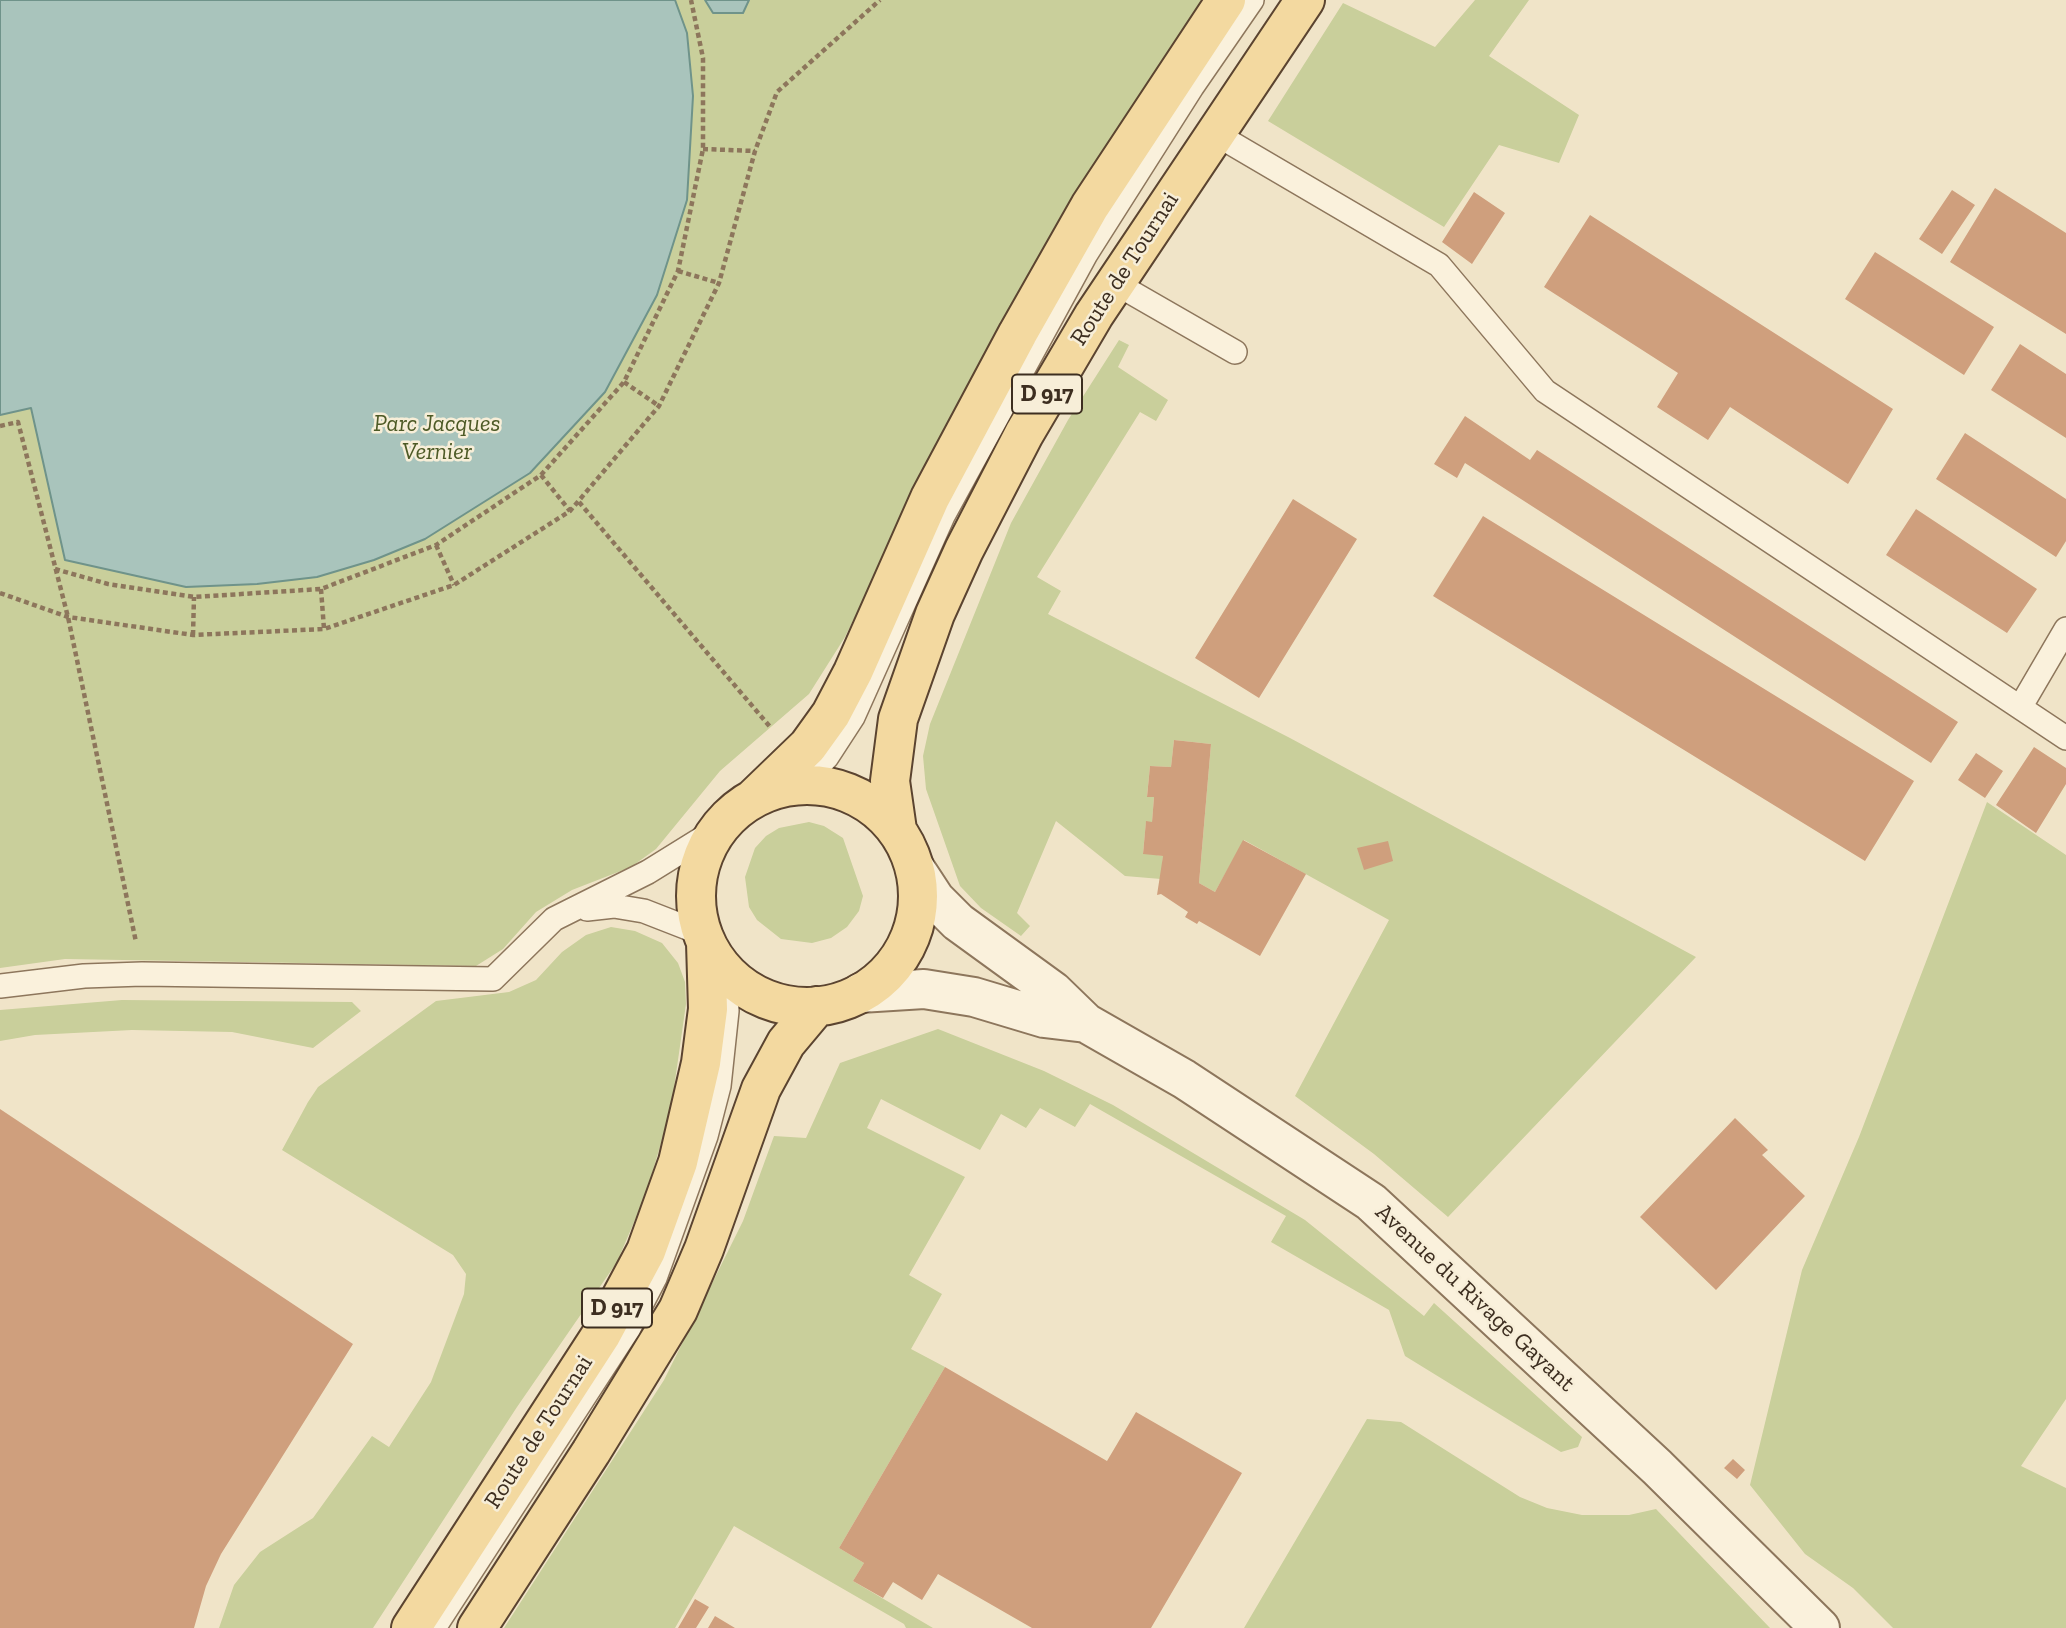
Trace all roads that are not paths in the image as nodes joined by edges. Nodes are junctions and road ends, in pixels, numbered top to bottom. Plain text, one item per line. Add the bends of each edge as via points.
1 (1226, 0) edge
2 (1252, 0) edge
3 (1304, 0) edge
4 (1214, 133) junction
5 (1115, 283) junction
6 (1236, 352) dead end
7 (2066, 629) edge
8 (2021, 706) junction
9 (2066, 738) edge
10 (800, 785) junction
11 (753, 799) junction
12 (719, 828) junction
13 (897, 830) junction
14 (916, 870) junction
15 (566, 912) junction
16 (711, 949) junction
17 (0, 986) edge
18 (860, 993) junction
19 (817, 1006) junction
20 (1086, 1023) junction
21 (411, 1628) edge
22 (434, 1628) edge
23 (477, 1628) edge
24 (1821, 1628) edge

1 - 11 main road, D 917 via 1090,206 1025,321 930,498 831,714 797,757
2 - 10 lane via 1086,254 943,516 853,717 827,757
3 - 4 main road, Route de Tournai / D 917
4 - 5 main road, Route de Tournai / D 917
4 - 8 lane via 1439,265 1545,391
5 - 6 lane
5 - 13 main road, Route de Tournai / D 917 via 1024,434 935,614 894,738 890,781
7 - 8 lane
8 - 9 lane
10 - 11 main road
10 - 13 main road via 828,786 855,796 878,810
11 - 12 main road
12 - 15 lane via 648,872
12 - 16 main road via 705,852 698,879 697,906
13 - 14 main road
14 - 18 main road via 919,899 909,941 894,966
14 - 20 street, Avenue du Rivage Gayant via 926,889 951,916 1053,991
15 - 16 lane via 629,908
15 - 17 lane via 540,931 493,979 142,974
16 - 19 main road via 760,996 788,1005
16 - 21 main road, Route de Tournai / D 917 via 701,1063 668,1194 646,1251 601,1335
16 - 22 lane via 727,1011 719,1086 655,1278 629,1328
18 - 19 main road
18 - 20 street, Avenue du Rivage Gayant via 924,989 974,997 1044,1018
19 - 23 main road, D 917 via 786,1043 761,1089 678,1310
20 - 24 street, Avenue du Rivage Gayant via 1184,1079 1371,1202 1657,1467

